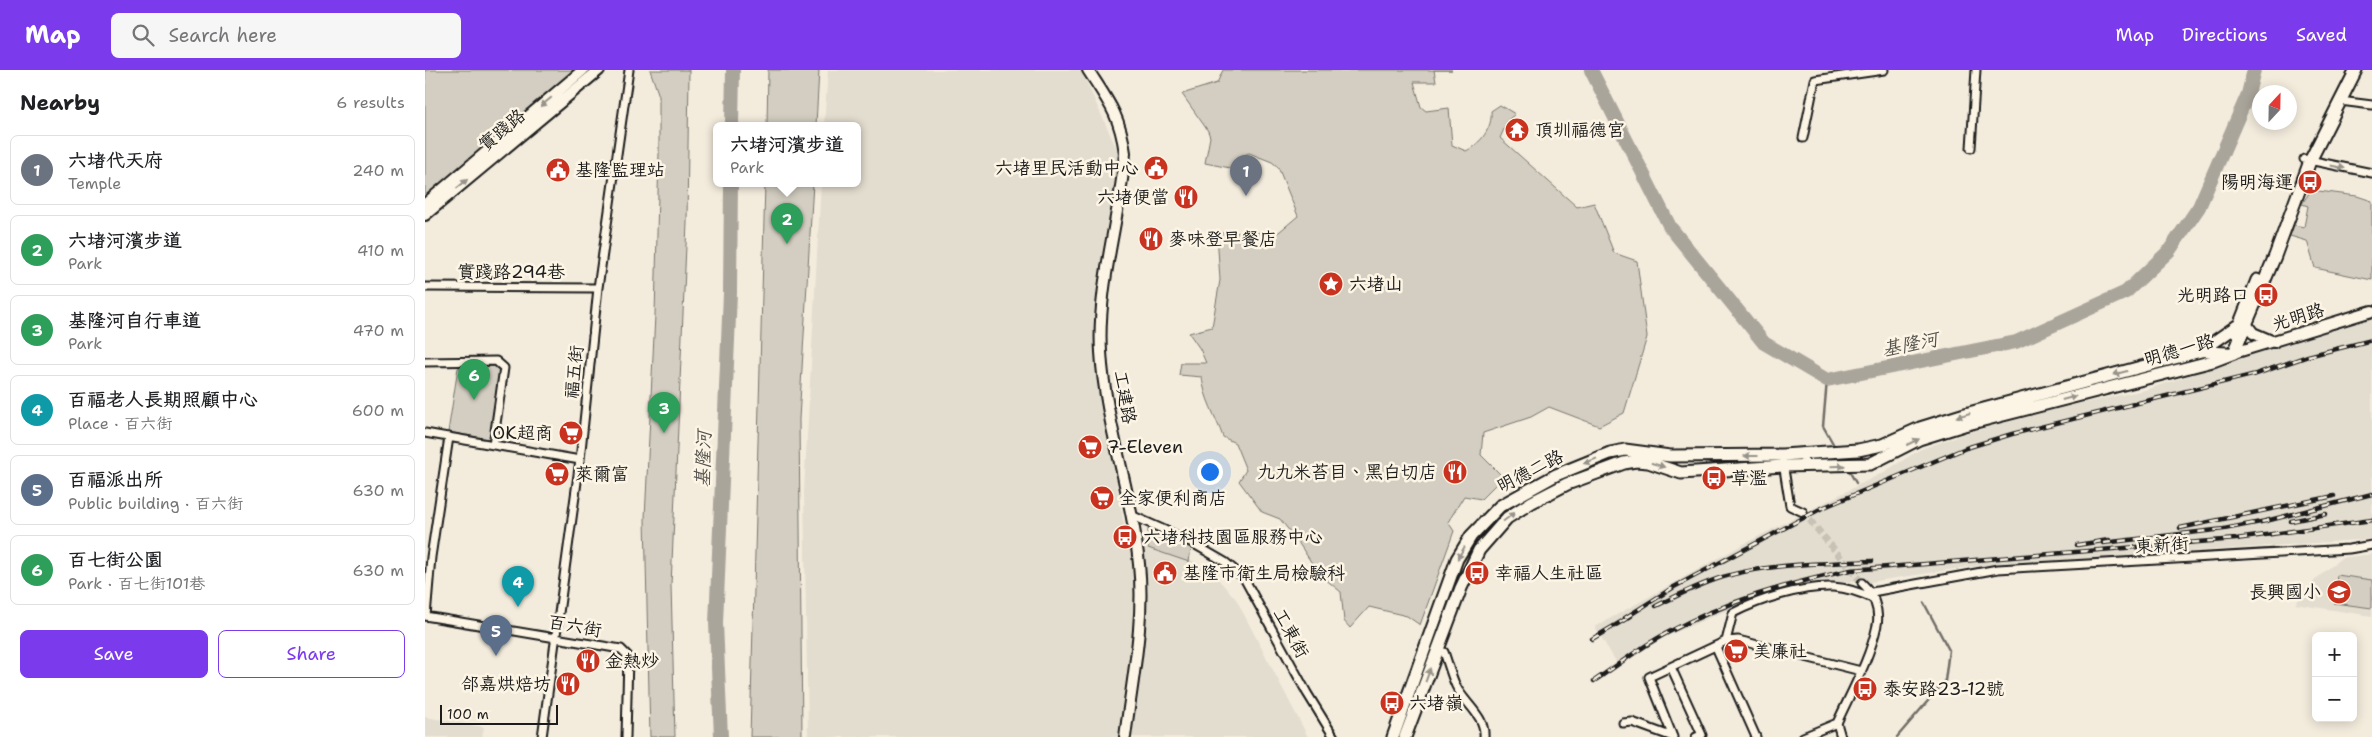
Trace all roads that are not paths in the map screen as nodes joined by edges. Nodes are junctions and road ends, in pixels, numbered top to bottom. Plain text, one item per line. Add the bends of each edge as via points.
1 (583, 70) edge
2 (599, 70) edge
3 (629, 70) edge
4 (1088, 70) edge
5 (1884, 70) edge
6 (1976, 70) edge
7 (2347, 70) edge
8 (2356, 70) edge
9 (2340, 101) junction
10 (2372, 105) edge
11 (1803, 138) dead end
12 (1971, 148) dead end
13 (2307, 160) junction
14 (2372, 173) edge
15 (425, 204) edge
16 (425, 216) edge
17 (425, 287) edge
18 (598, 288) junction
19 (2372, 311) edge
20 (2242, 326) junction
21 (2275, 342) junction
22 (2201, 351) junction
23 (2234, 353) junction
24 (425, 362) edge
25 (425, 433) edge
26 (449, 437) junction
27 (493, 445) junction
28 (1799, 453) joint
29 (580, 460) junction
30 (1783, 461) junction
31 (1870, 464) joint
32 (1803, 512) tunnel mouth
33 (1131, 515) junction
34 (2372, 545) edge
35 (1862, 583) tunnel mouth
36 (1873, 595) junction
37 (426, 616) edge
38 (557, 637) junction
39 (1726, 642) junction
40 (1716, 647) junction
41 (1444, 652) dead end
42 (1671, 667) junction
43 (1861, 671) junction
44 (1623, 724) dead end
45 (1837, 724) junction
46 (542, 737) edge
47 (626, 737) edge
48 (1125, 737) edge
49 (1334, 737) edge
50 (1393, 737) edge
51 (1405, 737) edge
52 (1485, 737) edge
53 (1696, 737) edge
54 (1756, 737) edge
55 (1803, 737) edge
56 (1841, 737) edge

1 -> 15 street, 實踐路
16 -> 2 street, 實踐路
3 - 18 street, 福五街
4 - 33 street, 工建路 via 1116,114 1125,153 1104,295 1101,351
5 - 11 street via 1815,80
6 - 12 street
7 - 13 main road
8 - 9 main road
9 - 10 street
9 - 13 main road
13 -> 14 street
13 - 20 main road
17 - 18 street, 實踐路294巷
18 - 29 street, 福五街
19 - 21 street, 光明路
20 - 21 street
20 - 22 main road, 明德一路
20 - 23 main road
21 - 23 street, 光明路
22 - 23 street, 光明路
22 -> 28 main road, 明德一路 via 1965,414 1919,428 1883,445 1858,450
31 -> 23 main road, 明德一路 via 1919,439 1964,425
24 - 27 street via 496,361 501,364 504,368
25 - 26 street
26 - 27 street
26 - 37 street via 431,557
27 - 29 street
28 - 30 main road, 明德二路
29 - 38 street, 福五街
30 -> 31 main road, 明德二路 via 1805,467
30 - 32 street via 1790,506
30 -> 50 main road, 明德二路 via 1670,456 1625,450 1556,475 1500,506 1471,536 1457,559
51 -> 30 main road, 明德二路 via 1461,588 1479,550 1507,518 1567,484 1624,463 1649,462 1681,473
33 - 48 street, 工建路 via 1139,563 1139,603
33 - 49 street, 工東街 via 1187,540 1225,562 1244,578
34 - 36 street, 東新街 via 2349,549 1998,569
35 - 36 street
36 - 39 street via 1833,587 1778,594 1733,613
36 - 43 street via 1877,624
37 - 38 street, 百六街
38 - 46 street, 福五街
38 - 47 street, 百六街 via 621,649 628,656
39 - 40 street
39 - 43 street via 1738,640
40 - 42 street
40 - 54 street
41 - 52 street via 1457,687 1480,719
42 - 44 street via 1649,677 1673,737 1632,722
42 - 53 street via 1702,735
43 - 45 street
45 - 55 street
45 - 56 street

